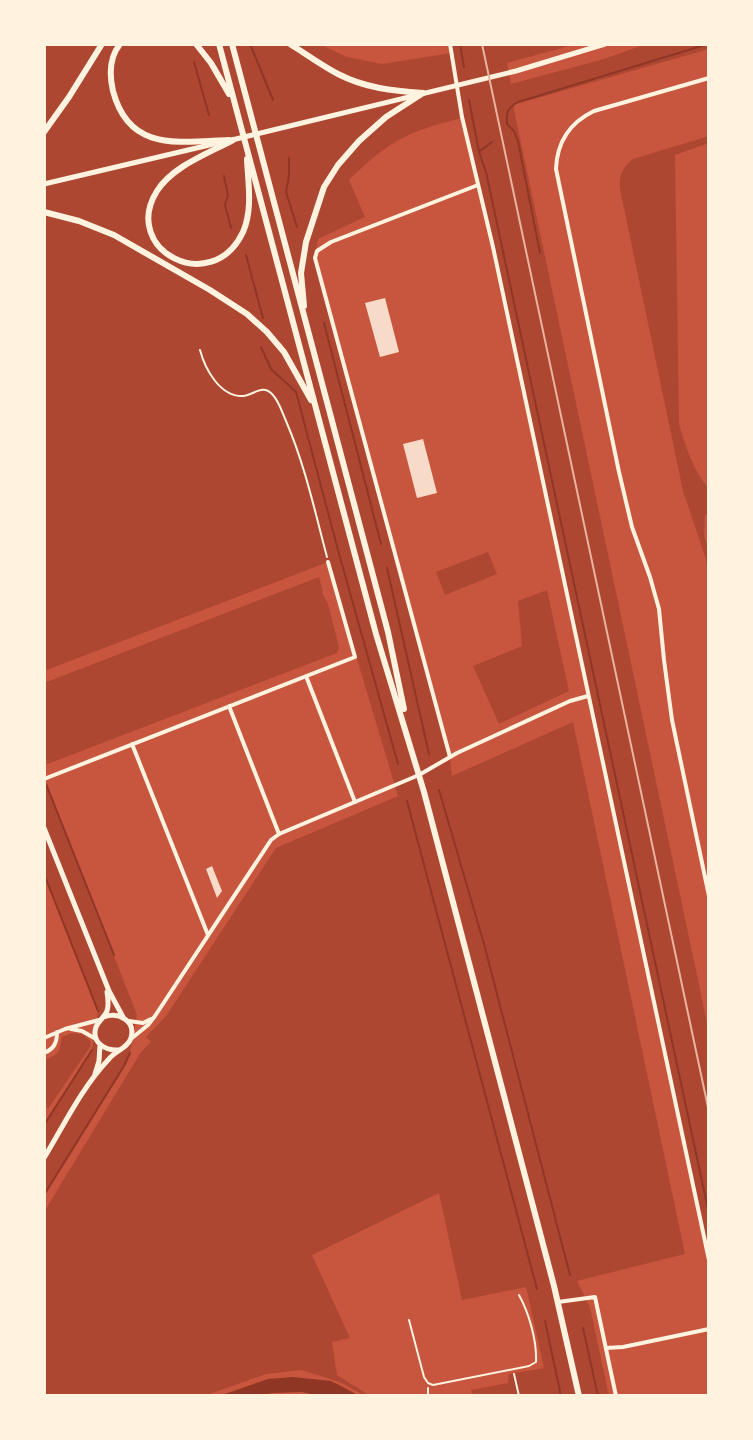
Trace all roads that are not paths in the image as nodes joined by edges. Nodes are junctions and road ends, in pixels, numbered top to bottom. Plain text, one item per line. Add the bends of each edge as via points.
1 (102, 44) edge
2 (120, 44) edge
3 (196, 44) edge
4 (219, 44) edge
5 (232, 44) edge
6 (290, 44) edge
7 (450, 44) edge
8 (605, 44) edge
9 (709, 78) edge
10 (423, 93) junction
11 (236, 107) junction
12 (44, 132) edge
13 (233, 140) junction
14 (246, 146) junction
15 (44, 184) edge
16 (478, 185) junction
17 (44, 212) edge
18 (306, 326) junction
19 (317, 411) junction
20 (328, 562) road end
21 (306, 676) junction
22 (588, 696) junction
23 (229, 706) junction
24 (411, 743) junction
25 (132, 744) junction
26 (450, 757) junction
27 (419, 775) junction
28 (44, 779) edge
29 (355, 802) junction
30 (44, 828) edge
31 (279, 834) junction
32 (709, 896) edge
33 (208, 935) junction
34 (105, 981) junction
35 (102, 1018) junction
36 (125, 1018) junction
37 (153, 1018) junction
38 (65, 1029) junction
39 (57, 1032) junction
40 (44, 1038) edge
41 (98, 1042) junction
42 (128, 1043) junction
43 (120, 1049) junction
44 (44, 1053) edge
45 (93, 1079) junction
46 (44, 1158) edge
47 (709, 1260) edge
48 (519, 1295) dead end
49 (558, 1302) junction
50 (409, 1320) dead end
51 (709, 1329) edge
52 (606, 1348) junction
53 (579, 1396) edge
54 (616, 1396) edge

1 - 12 main road
2 - 13 main road via 110,72 116,103 131,127 156,139
3 - 11 main road
4 - 11 main road
5 - 18 main road
6 - 10 main road via 370,87
7 - 16 street
8 - 10 main road
9 - 32 street via 594,111 565,134 556,158 632,527 659,609 672,720
10 - 13 main road
10 - 18 main road via 359,141 324,187 301,273
11 - 14 main road
13 - 14 main road via 176,171 152,201 150,223 156,243 178,261 217,259 243,232 249,196
13 - 15 main road
14 - 19 main road
16 - 22 street
16 - 26 street via 331,242 315,258
17 - 19 main road via 114,235 247,314 284,352
18 - 24 main road via 388,632
19 - 24 main road
20 - 21 street via 355,657
21 - 23 street
21 - 29 street
22 - 26 street
22 - 47 street
23 - 25 street
23 - 31 street
24 - 27 main road
25 - 28 street
25 - 33 street
26 - 27 street
27 - 29 street
27 - 49 main road
29 - 31 street
30 - 34 main road
31 - 33 street
33 - 37 street
34 - 35 main road via 108,1009
34 - 36 main road
35 - 36 main road
35 - 38 street
35 - 41 main road via 96,1029
36 - 37 street via 143,1023
36 - 42 main road via 131,1031
37 - 42 street
38 - 39 street
38 - 41 street via 82,1031
39 - 40 street
39 - 44 street via 53,1047
41 - 43 main road via 109,1050
41 - 45 main road
42 - 43 main road
43 - 45 main road
45 - 46 main road
48 - 50 lane via 536,1351 536,1362 529,1366 433,1385 424,1377
49 - 52 street via 595,1297
49 - 53 main road
51 - 52 street
52 - 54 street

